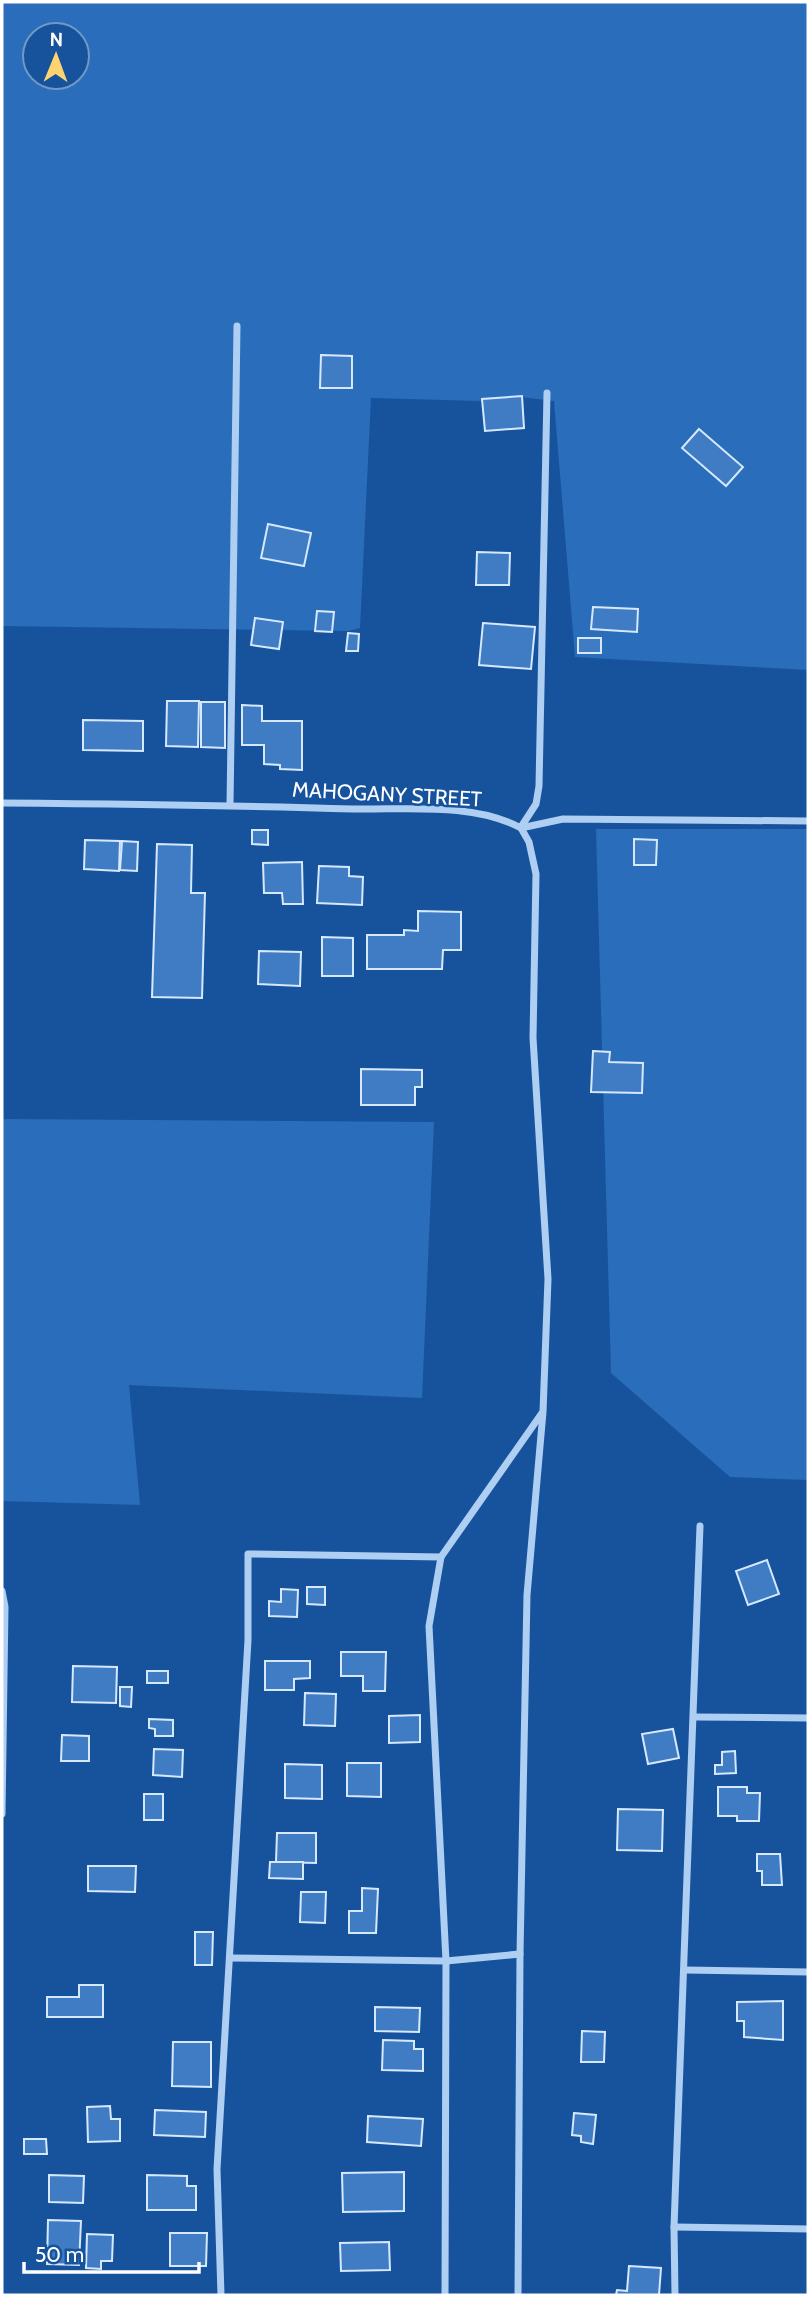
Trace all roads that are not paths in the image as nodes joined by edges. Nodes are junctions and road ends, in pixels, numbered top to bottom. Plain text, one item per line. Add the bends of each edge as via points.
1 (237, 326) dead end
2 (547, 393) dead end
3 (2, 803) edge
4 (230, 805) junction
5 (808, 821) edge
6 (521, 828) junction
7 (543, 1412) junction
8 (700, 1526) dead end
9 (440, 1557) junction
10 (2, 1591) edge
11 (695, 1717) junction
12 (808, 1718) edge
13 (2, 1814) edge
14 (520, 1954) junction
15 (230, 1958) junction
16 (446, 1961) junction
17 (685, 1970) junction
18 (808, 1972) edge
19 (674, 2227) junction
20 (808, 2229) edge
21 (221, 2295) edge
22 (445, 2295) edge
23 (518, 2295) edge
24 (675, 2295) edge

1 - 4 street
2 - 6 street via 539,786 536,804
3 - 4 street, MAHOGANY STREET
4 - 6 street, MAHOGANY STREET via 465,812 504,819
5 - 6 street via 563,819
6 - 7 street via 536,874 533,1038 548,1279
7 - 9 street
7 - 14 street via 527,1595
8 - 11 street
9 - 15 street via 248,1554 248,1640
9 - 16 street via 429,1626
10 - 13 street
11 - 12 street
11 - 17 street
14 - 16 street
14 - 23 street
15 - 16 street
15 - 21 street via 217,2169
16 - 22 street
17 - 18 street
17 - 19 street
19 - 20 street
19 - 24 street

